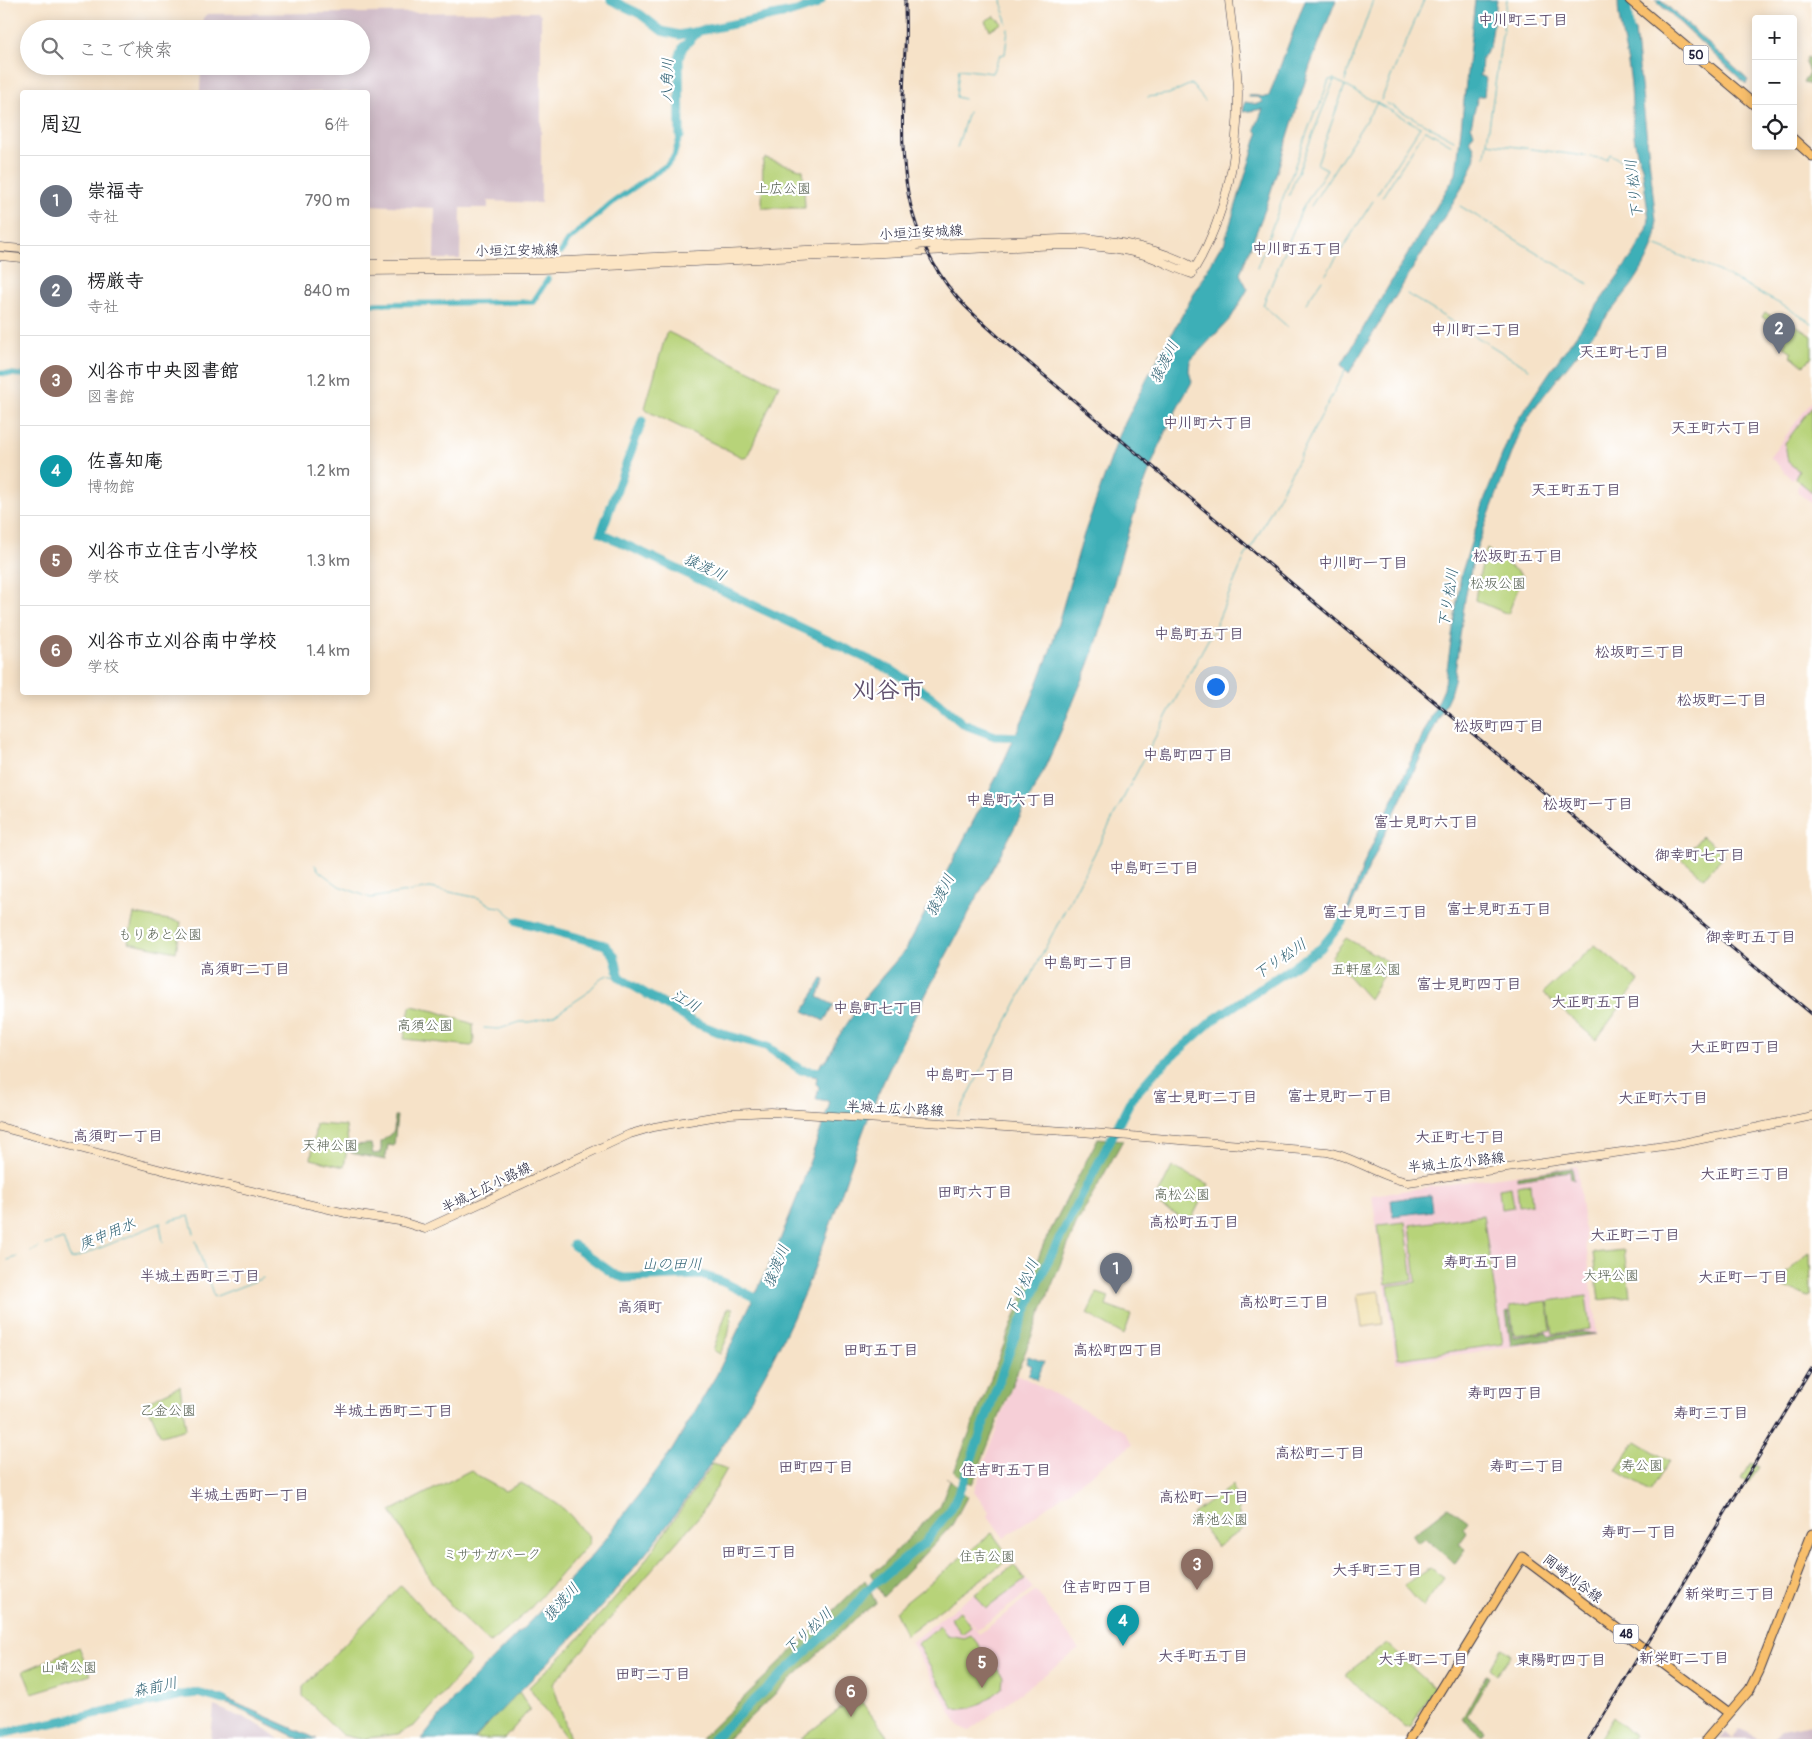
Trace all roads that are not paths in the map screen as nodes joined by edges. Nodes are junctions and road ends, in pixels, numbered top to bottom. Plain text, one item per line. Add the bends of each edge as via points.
1 (1229, 0) edge
2 (1633, 3) edge
3 (1755, 105) edge
4 (1797, 143) edge
5 (1812, 156) edge
6 (0, 247) edge
7 (20, 249) edge
8 (0, 256) edge
9 (20, 258) edge
10 (370, 264) edge
11 (370, 271) edge
12 (1193, 271) junction
13 (1812, 1116) edge
14 (0, 1127) edge
15 (1812, 1534) edge
16 (1729, 1713) junction
17 (1410, 1739) edge
18 (1707, 1739) edge

1 - 12 main road via 1238,94 1233,168 1213,234
2 - 3 main road, 50
4 - 5 main road
6 - 7 main road
8 - 9 main road
10 - 12 main road, 小垣江安城線, bridge via 543,262 1086,238 1146,249
11 - 12 main road, 小垣江安城線 via 543,269 1058,245 1128,251
13 - 14 main road, 半城土広小路線 via 1678,1144 1417,1182 1391,1178 1336,1153 964,1124 771,1112 730,1114 630,1134 425,1229 166,1171
15 - 16 main road via 1759,1671 1750,1689
16 - 17 main road, 岡崎刈谷線 / 48 via 1522,1557
16 - 18 main road

